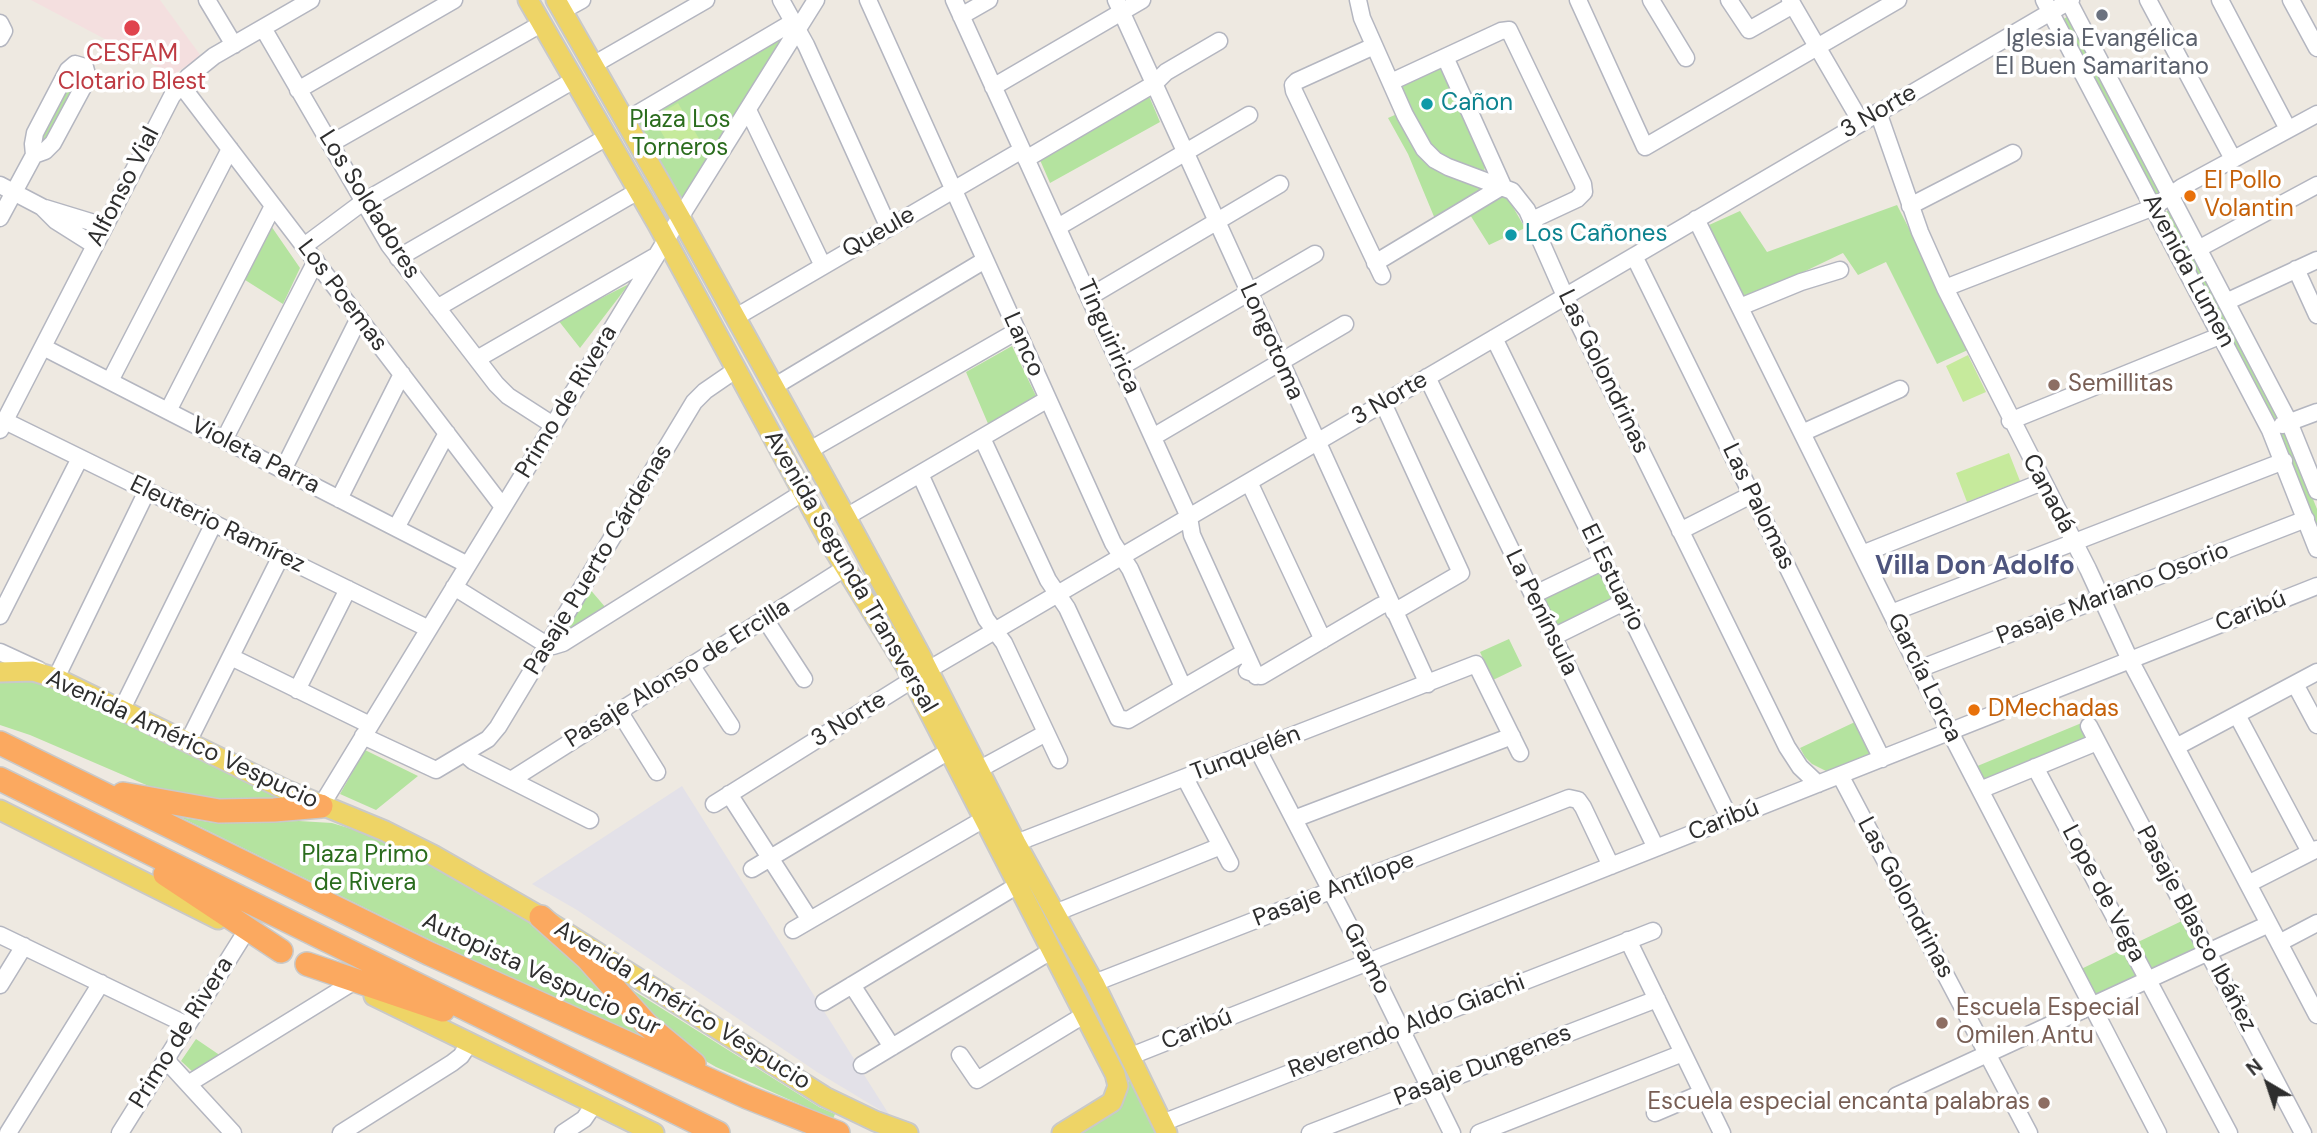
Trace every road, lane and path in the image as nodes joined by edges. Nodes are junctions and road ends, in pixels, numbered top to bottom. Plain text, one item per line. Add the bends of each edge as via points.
1 (207, 0) edge
2 (311, 0) edge
3 (454, 0) edge
4 (528, 0) edge
5 (582, 0) edge
6 (706, 0) edge
7 (780, 0) edge
8 (816, 0) edge
9 (868, 0) edge
10 (954, 0) edge
11 (989, 0) edge
12 (1142, 0) edge
13 (1358, 0) edge
14 (1578, 0) edge
15 (1651, 0) edge
16 (1729, 0) edge
17 (1898, 0) edge
18 (2069, 0) edge
19 (2148, 0) edge
20 (2220, 0) edge
21 (2291, 0) edge
22 (1792, 3) edge
23 (291, 5) edge
24 (559, 6) edge
25 (1119, 6) edge
26 (2047, 6) edge
27 (961, 16) junction
28 (0, 23) edge
29 (541, 24) junction
30 (795, 26) junction
31 (262, 28) junction
32 (0, 38) edge
33 (1219, 41) dead end
34 (234, 45) junction
35 (1374, 46) junction
36 (1817, 46) junction
37 (2317, 48) edge
38 (1445, 57) junction
39 (1686, 58) dead end
40 (593, 65) junction
41 (574, 80) junction
42 (1391, 82) junction
43 (1154, 84) junction
44 (181, 85) junction
45 (993, 87) junction
46 (298, 90) junction
47 (748, 110) junction
48 (1878, 112) junction
49 (2317, 114) edge
50 (1249, 115) dead end
51 (625, 121) junction
52 (1861, 122) junction
53 (2288, 129) junction
54 (607, 137) junction
55 (330, 144) junction
56 (230, 149) junction
57 (1185, 152) junction
58 (2013, 153) dead end
59 (1024, 154) junction
60 (34, 155) junction
61 (2233, 159) junction
62 (1280, 184) dead end
63 (2317, 185) edge
64 (1503, 186) junction
65 (7, 188) edge
66 (953, 190) junction
67 (638, 191) junction
68 (2171, 196) junction
69 (363, 202) junction
70 (273, 206) junction
71 (1910, 206) junction
72 (42, 207) junction
73 (2154, 207) junction
74 (680, 217) junction
75 (0, 218) edge
76 (1696, 219) junction
77 (1532, 220) junction
78 (1216, 222) junction
79 (104, 226) junction
80 (1058, 227) junction
81 (889, 228) junction
82 (94, 245) junction
83 (304, 246) junction
84 (661, 248) junction
85 (2199, 249) junction
86 (1315, 254) dead end
87 (1634, 256) junction
88 (398, 258) junction
89 (985, 260) junction
90 (2317, 260) edge
91 (316, 261) junction
92 (823, 266) junction
93 (2296, 269) junction
94 (1840, 270) dead end
95 (1945, 288) junction
96 (1248, 293) junction
97 (1089, 296) junction
98 (1565, 296) junction
99 (2226, 302) junction
100 (1740, 307) junction
101 (437, 308) junction
102 (2317, 315) edge
103 (736, 317) junction
104 (359, 318) junction
105 (1345, 324) dead end
106 (1017, 331) junction
107 (2222, 335) junction
108 (1494, 338) junction
109 (43, 346) junction
110 (477, 359) junction
111 (1280, 362) junction
112 (1121, 367) junction
113 (737, 369) junction
114 (402, 374) junction
115 (1427, 377) junction
116 (110, 381) junction
117 (775, 386) junction
118 (1900, 388) dead end
119 (1048, 399) junction
120 (1383, 403) junction
121 (168, 411) junction
122 (2317, 412) edge
123 (2010, 421) junction
124 (2289, 422) junction
125 (2, 425) edge
126 (553, 425) junction
127 (2270, 430) junction
128 (447, 433) junction
129 (1802, 433) junction
130 (1153, 437) junction
131 (982, 438) junction
132 (224, 440) junction
133 (1316, 442) junction
134 (810, 450) junction
135 (80, 458) junction
136 (2284, 461) junction
137 (283, 470) junction
138 (919, 474) junction
139 (1249, 482) junction
140 (2042, 482) junction
141 (2315, 483) edge
142 (147, 491) junction
143 (802, 493) junction
144 (1751, 495) junction
145 (340, 499) junction
146 (503, 507) junction
147 (846, 517) junction
148 (1189, 517) junction
149 (2306, 519) junction
150 (214, 523) junction
151 (396, 528) junction
152 (1680, 531) junction
153 (2073, 542) junction
154 (2317, 549) edge
155 (1862, 554) junction
156 (281, 556) junction
157 (1122, 556) junction
158 (1604, 561) junction
159 (468, 565) junction
160 (845, 568) junction
161 (2317, 586) edge
162 (454, 587) junction
163 (348, 589) junction
164 (1057, 594) junction
165 (1533, 595) junction
166 (2102, 598) junction
167 (1624, 602) junction
168 (1392, 607) junction
169 (1891, 612) junction
170 (0, 616) edge
171 (765, 619) junction
172 (429, 629) junction
173 (995, 631) junction
174 (1553, 637) junction
175 (1323, 640) junction
176 (547, 645) junction
177 (0, 652) edge
178 (1238, 656) junction
179 (231, 657) junction
180 (2130, 660) junction
181 (691, 665) junction
182 (1919, 669) junction
183 (0, 672) edge
184 (2317, 672) edge
185 (50, 675) junction
186 (921, 675) junction
187 (804, 680) dead end
188 (1428, 684) junction
189 (2295, 684) junction
190 (1183, 687) junction
191 (297, 690) junction
192 (122, 709) junction
193 (618, 711) junction
194 (2237, 715) junction
195 (2317, 725) edge
196 (731, 726) dead end
197 (2089, 726) dead end
198 (366, 731) junction
199 (1950, 732) junction
200 (1046, 733) junction
201 (1512, 736) junction
202 (2097, 742) junction
203 (0, 743) edge
204 (188, 743) junction
205 (2176, 747) junction
206 (1258, 750) junction
207 (949, 751) junction
208 (1520, 753) dead end
209 (465, 754) junction
210 (1882, 759) junction
211 (1059, 760) dead end
212 (2035, 767) junction
213 (978, 771) junction
214 (657, 772) dead end
215 (1840, 775) junction
216 (1185, 778) junction
217 (0, 779) edge
218 (511, 780) junction
219 (83, 783) junction
220 (1818, 784) junction
221 (1980, 790) junction
222 (729, 794) junction
223 (713, 803) dead end
224 (321, 806) junction
225 (0, 810) edge
226 (984, 818) junction
227 (1294, 819) junction
228 (1730, 819) junction
229 (590, 820) dead end
230 (93, 825) junction
231 (1016, 843) junction
232 (1221, 846) junction
233 (1656, 848) junction
234 (2314, 850) edge
235 (770, 858) junction
236 (1230, 863) dead end
237 (1611, 866) junction
238 (752, 869) dead end
239 (2248, 884) junction
240 (1018, 885) junction
241 (1332, 892) junction
242 (1055, 913) junction
243 (541, 917) junction
244 (810, 920) junction
245 (2317, 923) edge
246 (2269, 924) junction
247 (793, 930) dead end
248 (1653, 931) dead end
249 (245, 933) junction
250 (0, 934) edge
251 (1628, 940) junction
252 (2279, 943) junction
253 (24, 946) junction
254 (281, 951) junction
255 (1051, 951) junction
256 (2208, 952) junction
257 (1368, 962) junction
258 (307, 964) junction
259 (2148, 980) junction
260 (101, 983) junction
261 (1094, 983) junction
262 (351, 984) junction
263 (0, 985) edge
264 (852, 985) junction
265 (1657, 999) junction
266 (824, 1002) dead end
267 (2091, 1005) junction
268 (2315, 1007) edge
269 (1084, 1015) junction
270 (187, 1025) junction
271 (1401, 1030) junction
272 (470, 1042) junction
273 (542, 1045) junction
274 (892, 1047) junction
275 (1683, 1053) junction
276 (1987, 1053) junction
277 (960, 1055) dead end
278 (1131, 1056) junction
279 (166, 1060) junction
280 (862, 1065) dead end
281 (188, 1084) junction
282 (1429, 1087) junction
283 (1702, 1093) junction
284 (1896, 1096) dead end
285 (747, 1097) junction
286 (595, 1104) junction
287 (1655, 1113) dead end
288 (1164, 1128) edge
289 (8, 1133) edge
290 (120, 1133) edge
291 (233, 1133) edge
292 (341, 1133) edge
293 (563, 1133) edge
294 (654, 1133) edge
295 (718, 1133) edge
296 (838, 1133) edge
297 (908, 1133) edge
298 (1062, 1133) edge
299 (1310, 1133) edge
300 (1452, 1133) edge
301 (1479, 1133) edge
302 (1722, 1133) edge
303 (2029, 1133) edge
304 (2158, 1133) edge
305 (2229, 1133) edge
306 (2303, 1133) edge

1 - 34 street
2 - 23 street, Alfonso Vial
3 - 46 street
4 - 29 main road, Avenida Segunda Transversal
5 - 24 street
6 - 40 street
7 - 30 street
8 - 30 street, Primo de Rivera
9 - 66 street, Lanco
10 - 27 street, Tinguiririca
11 - 27 street
12 - 25 street
13 - 35 street, Las Golondrinas
14 - 36 street via 1645,148
15 - 39 street
16 - 22 street via 1749,30
17 - 36 street
18 - 26 street, 3 Norte
18 - 68 street, Avenida Lumen
19 - 61 street
20 - 53 street
21 - 37 street
22 - 36 street
23 - 31 street, Alfonso Vial
24 - 40 main road, Avenida Segunda Transversal
25 - 43 street, Longotoma
25 - 45 street
26 - 48 street, 3 Norte
26 - 73 street, Avenida Lumen
27 - 45 street, Tinguiririca
28 - 32 street via 4,31
29 - 41 main road, Avenida Segunda Transversal
29 - 55 street
30 - 47 street, Primo de Rivera
30 - 51 street
30 - 81 street
31 - 34 street, Alfonso Vial
31 - 46 street, Los Soldadores
33 - 43 street, Queule
34 - 44 street, Alfonso Vial
35 - 42 street, Las Golondrinas
35 - 64 street via 1293,85 1379,269
36 - 52 street
38 - 42 street
38 - 64 street
38 - 77 street via 1502,31 1509,30 1514,37 1584,192
40 - 51 main road, Avenida Segunda Transversal
41 - 54 main road, Avenida Segunda Transversal
41 - 69 street
42 - 64 street, Las Golondrinas via 1424,149 1435,160
43 - 57 street, Longotoma
43 - 59 street, Queule
44 - 56 street, Los Poemas
44 - 79 street, Alfonso Vial via 162,111
45 - 59 street, Tinguiririca
46 - 55 street, Los Soldadores
47 - 74 street, Primo de Rivera
47 - 92 street
48 - 52 street, 3 Norte
48 - 71 street, Canadá
49 - 53 street
50 - 57 street
51 - 74 main road, Avenida Segunda Transversal
52 - 76 street, 3 Norte
53 - 61 street
54 - 67 main road, Avenida Segunda Transversal
54 - 88 street
55 - 69 street, Los Soldadores
56 - 70 street, Los Poemas
56 - 116 street
57 - 78 street, Longotoma
57 - 80 street
58 - 71 street
59 - 66 street, Queule
59 - 80 street, Tinguiririca
60 - 60 street via 52,143 81,91 88,75 83,65 68,70 35,133
60 - 65 street
61 - 68 street
62 - 78 street
63 - 85 street
64 - 77 street, Las Golondrinas via 1521,200
65 - 72 street
65 - 75 street
66 - 81 street, Queule
66 - 89 street, Lanco
67 - 84 main road, Avenida Segunda Transversal
67 - 101 street
68 - 73 street
68 - 85 street, Avenida Lumen
69 - 83 street
69 - 88 street, Los Soldadores
70 - 83 street, Los Poemas
70 - 121 street
71 - 95 street, Canadá
72 - 79 street
72 - 82 street
73 - 95 street
73 - 107 street, Avenida Lumen
74 - 84 street, Primo de Rivera
74 - 103 main road, Avenida Segunda Transversal
76 - 87 street, 3 Norte
76 - 100 street, García Lorca
77 - 98 street, Las Golondrinas
78 - 96 street, Longotoma
78 - 97 street
79 - 82 street, Alfonso Vial
80 - 97 street, Tinguiririca
81 - 92 street, Queule
82 - 109 street, Alfonso Vial
83 - 91 street, Los Poemas
84 - 110 street
84 - 113 main road, Avenida Segunda Transversal
84 - 126 street, Primo de Rivera
85 - 99 street, Avenida Lumen
86 - 96 street
87 - 98 street, 3 Norte
87 - 144 street, Las Palomas
88 - 101 street, Los Soldadores
89 - 106 street, Lanco
89 - 117 street
90 - 93 street
91 - 104 street, Los Poemas
91 - 132 street
92 - 103 street, Queule
93 - 99 street
93 - 102 street
94 - 100 street
95 - 123 street, Canadá
96 - 111 street, Longotoma
96 - 112 street
97 - 112 street, Tinguiririca
98 - 108 street, 3 Norte
98 - 152 street, Las Golondrinas
99 - 124 street, Avenida Lumen
100 - 129 street, García Lorca
101 - 110 street, Los Soldadores
103 - 117 main road, Avenida Segunda Transversal
104 - 114 street, Los Poemas
104 - 137 street
105 - 111 street
106 - 119 street, Lanco
106 - 134 street
107 - 123 street
107 - 127 street, Avenida Lumen
108 - 115 street, 3 Norte
108 - 158 street, El Estuario
109 - 116 street, Violeta Parra
109 - 125 street, Alfonso Vial
110 - 126 street, Los Soldadores via 508,396
111 - 130 street
111 - 133 street, Longotoma
112 - 130 street, Tinguiririca
113 - 143 main road, Avenida Segunda Transversal
113 - 176 street, Pasaje Puerto Cárdenas via 694,402
114 - 128 street, Los Poemas
114 - 145 street
115 - 120 street, 3 Norte
115 - 165 street, La Península
116 - 121 street, Violeta Parra
117 - 134 main road, Avenida Segunda Transversal
118 - 129 street
119 - 131 street
119 - 157 street, Lanco
120 - 133 street, 3 Norte
120 - 168 street via 1461,573
121 - 132 street, Violeta Parra
122 - 124 street
123 - 140 street, Canadá
124 - 127 street
124 - 141 street, Avenida Lumen
125 - 135 street, Eleuterio Ramírez
126 - 146 street, Primo de Rivera
127 - 136 street, Avenida Lumen
128 - 146 street, Los Poemas
128 - 151 street
129 - 155 street, García Lorca
130 - 148 street, Tinguiririca
131 - 138 street
131 - 164 street
132 - 137 street, Violeta Parra
133 - 139 street, 3 Norte
133 - 168 street, Longotoma
134 - 147 main road, Avenida Segunda Transversal
135 - 142 street, Eleuterio Ramírez
135 - 170 street
136 - 149 street, Avenida Lumen
136 - 153 street
137 - 145 street, Violeta Parra
138 - 147 street
138 - 173 street
139 - 148 street, 3 Norte
139 - 175 street
140 - 153 street, Canadá
140 - 155 street
142 - 150 street, Eleuterio Ramírez
142 - 185 street
143 - 160 main road, Avenida Segunda Transversal
143 - 176 street via 563,643
144 - 152 street
144 - 210 street, Las Palomas
145 - 151 street, Violeta Parra
146 - 159 street, Primo de Rivera
147 - 186 main road, Avenida Segunda Transversal
148 - 157 street, 3 Norte
148 - 178 street, Tinguiririca
149 - 154 street, Avenida Lumen
149 - 166 street, Pasaje Mariano Osorio
150 - 156 street, Eleuterio Ramírez
150 - 192 street
151 - 159 street, Violeta Parra
152 - 220 street, Las Golondrinas via 1787,747
153 - 166 street, Canadá
153 - 169 street
155 - 169 street, García Lorca
156 - 163 street, Eleuterio Ramírez
156 - 179 street
157 - 164 street, 3 Norte
157 - 190 street, Lanco
158 - 165 street
158 - 167 street, El Estuario
159 - 162 street, Primo de Rivera
160 - 171 street, Pasaje Alonso de Ercilla
160 - 186 main road, Avenida Segunda Transversal
161 - 180 street, Caribú
162 - 172 street, Primo de Rivera
162 - 176 street
163 - 172 street, Eleuterio Ramírez
163 - 191 street
164 - 173 street, 3 Norte
164 - 190 street via 1121,720
165 - 174 street, La Península
166 - 180 street, Canadá
166 - 182 street, Pasaje Mariano Osorio
167 - 174 street
167 - 228 street, El Estuario
168 - 175 street via 1380,606
168 - 188 street, Longotoma
169 - 182 street, García Lorca
171 - 181 street, Pasaje Alonso de Ercilla
171 - 187 street
172 - 198 street, Primo de Rivera
173 - 186 street, 3 Norte
173 - 200 street
174 - 233 street, La Península
175 - 178 street, Tinguiririca via 1261,676
176 - 209 street, Pasaje Puerto Cárdenas via 495,731
177 - 185 street
178 - 190 street
179 - 191 street
179 - 204 street
180 - 199 street, Caribú
180 - 205 street, Canadá
181 - 193 street, Pasaje Alonso de Ercilla
181 - 196 street
182 - 199 street, García Lorca
183 - 185 main road, Avenida Américo Vespucio
184 - 189 street
185 - 192 main road, Avenida Américo Vespucio
186 - 207 main road, Avenida Segunda Transversal
186 - 213 main road, Avenida Segunda Transversal
186 - 222 street, 3 Norte
188 - 201 street, Tunquelén via 1476,664
188 - 206 street, Tunquelén
189 - 194 street
189 - 195 street
191 - 198 street
192 - 204 main road, Avenida Américo Vespucio
193 - 214 street
193 - 218 street, Pasaje Alonso de Ercilla
194 - 205 street
194 - 234 street
197 - 202 street, Pasaje Blasco Ibáñez
198 - 209 street, Pasaje Puerto Cárdenas via 436,770
198 - 224 street, Primo de Rivera
199 - 210 street, Caribú
199 - 221 street, García Lorca
200 - 211 street
200 - 213 street
201 - 208 street
201 - 227 street
202 - 212 street
202 - 256 street, Pasaje Blasco Ibáñez
203 - 219 highway, Autopista Vespucio Sur
204 - 224 main road, Avenida Américo Vespucio
205 - 239 street, Canadá
206 - 216 street, Tunquelén
206 - 227 street, Gramo
207 - 226 main road, Avenida Segunda Transversal
207 - 235 street
209 - 218 street
210 - 215 street, Caribú
212 - 221 street
212 - 259 street, Lope de Vega
213 - 231 main road, Avenida Segunda Transversal
215 - 220 street, Caribú
215 - 276 street, Las Golondrinas
216 - 231 street, Tunquelén
216 - 232 street
217 - 230 highway
218 - 229 street
219 - 224 highway via 203,809
219 - 285 highway, Autopista Vespucio Sur via 430,954
220 - 228 street, Caribú
221 - 267 street, García Lorca
222 - 223 street, 3 Norte
222 - 235 street
224 - 243 main road, Avenida Américo Vespucio via 409,843
225 - 249 main road
226 - 240 main road, Avenida Segunda Transversal
226 - 244 street
227 - 241 street, Gramo
228 - 233 street, Caribú
230 - 254 highway
230 - 273 highway
231 - 242 main road, Avenida Segunda Transversal
232 - 236 street
232 - 242 street
233 - 237 street, Caribú
234 - 239 street
235 - 238 street
235 - 244 street
237 - 241 street, Pasaje Antílope via 1583,807 1574,799 1564,799
237 - 257 street, Caribú
239 - 246 street, Canadá
240 - 255 main road, Avenida Segunda Transversal
240 - 264 street
241 - 257 street, Gramo
241 - 261 street, Pasaje Antílope
242 - 261 main road, Avenida Segunda Transversal
243 - 285 highway via 588,959 658,1035
243 - 297 main road, Avenida Américo Vespucio via 825,1097
244 - 247 street
245 - 252 street
246 - 252 street, Canadá
246 - 256 street
248 - 251 street, Reverendo Aldo Giachi
249 - 254 main road
249 - 270 street, Primo de Rivera
250 - 253 street
251 - 265 street
251 - 271 street, Reverendo Aldo Giachi
252 - 268 street, Canadá
253 - 260 street
253 - 263 street
254 - 258 main road
255 - 269 main road, Avenida Segunda Transversal
255 - 274 street
256 - 259 street
256 - 306 street, Pasaje Blasco Ibáñez
257 - 271 street, Gramo
257 - 278 street, Caribú
258 - 262 main road
258 - 273 highway
259 - 267 street
259 - 305 street, Lope de Vega
260 - 270 street
260 - 289 street
261 - 278 main road, Avenida Segunda Transversal
262 - 272 main road
262 - 281 street
264 - 266 street
264 - 274 street
265 - 275 street
265 - 282 street, Pasaje Dungenes
267 - 276 street
267 - 304 street, García Lorca
269 - 277 street via 977,1080
269 - 298 main road, Avenida Segunda Transversal via 1117,1080 1117,1093 1108,1105
270 - 279 street, Primo de Rivera
271 - 282 street, Gramo
271 - 288 street, Reverendo Aldo Giachi
272 - 286 main road
272 - 292 street via 452,1063
273 - 295 highway
274 - 280 street
275 - 283 street
275 - 301 street
276 - 284 street
276 - 303 street, Las Golondrinas
278 - 288 main road, Avenida Segunda Transversal
279 - 281 street
279 - 290 street, Primo de Rivera
281 - 291 street
282 - 299 street, Pasaje Dungenes
282 - 300 street, Gramo
283 - 287 street
283 - 302 street
285 - 296 highway, Autopista Vespucio Sur
286 - 293 street via 584,1119
286 - 294 main road

